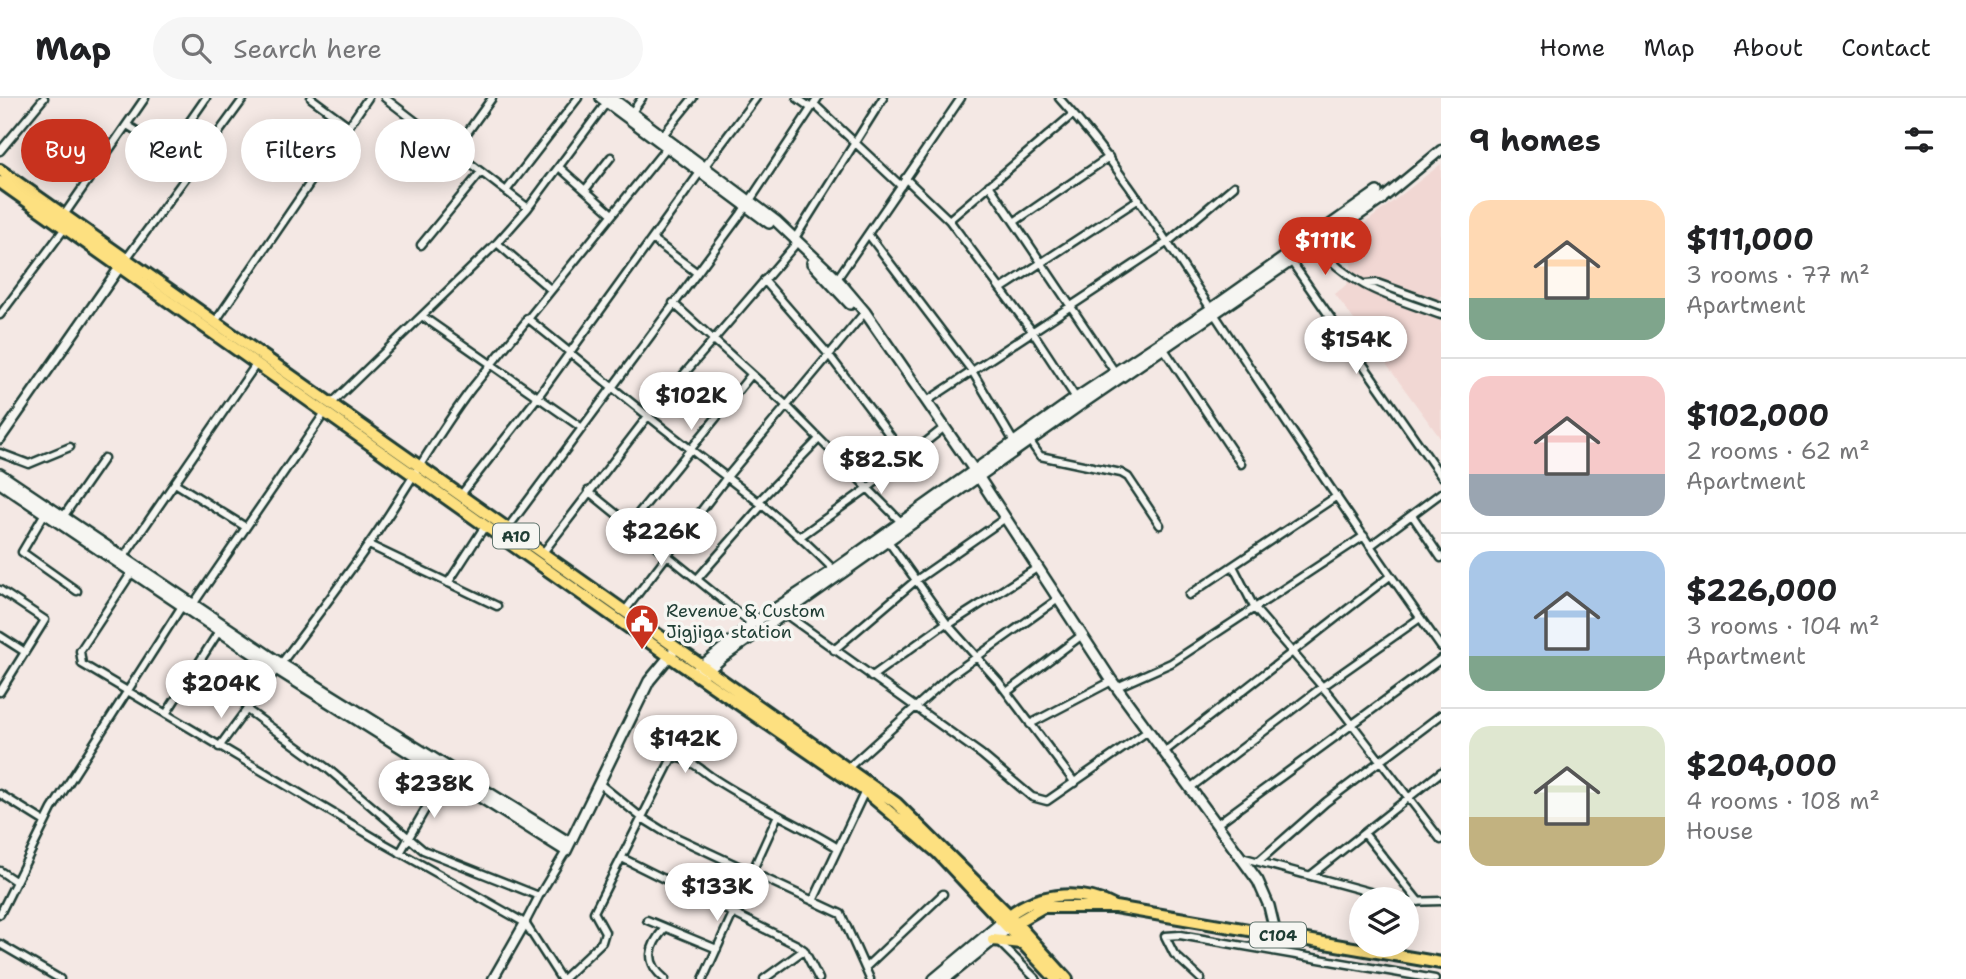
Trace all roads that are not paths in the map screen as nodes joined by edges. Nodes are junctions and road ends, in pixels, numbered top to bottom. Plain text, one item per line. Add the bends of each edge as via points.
1 (145, 98) edge
2 (206, 98) edge
3 (244, 98) edge
4 (312, 98) edge
5 (368, 98) edge
6 (385, 98) edge
7 (492, 98) edge
8 (579, 98) edge
9 (642, 98) edge
10 (693, 98) edge
11 (756, 98) edge
12 (797, 98) edge
13 (883, 98) edge
14 (961, 98) edge
15 (1059, 98) edge
16 (42, 99) edge
17 (607, 99) edge
18 (815, 103) edge
19 (632, 112) junction
20 (1073, 114) junction
21 (131, 119) edge
22 (191, 119) edge
23 (340, 119) edge
24 (354, 119) edge
25 (412, 119) edge
26 (475, 122) edge
27 (125, 128) edge
28 (663, 135) junction
29 (858, 142) junction
30 (667, 147) junction
31 (1441, 150) edge
32 (0, 151) edge
33 (611, 157) dead end
34 (1109, 157) junction
35 (475, 167) edge
36 (559, 167) junction
37 (703, 169) junction
38 (0, 170) edge
39 (481, 172) junction
40 (905, 178) junction
41 (0, 182) edge
42 (311, 182) edge
43 (989, 185) junction
44 (901, 186) junction
45 (1234, 186) dead end
46 (585, 190) junction
47 (506, 191) junction
48 (1379, 195) joint
49 (1139, 199) junction
50 (748, 202) junction
51 (528, 208) junction
52 (612, 214) junction
53 (64, 215) junction
54 (950, 220) junction
55 (1014, 222) junction
56 (65, 228) junction
57 (868, 234) junction
58 (652, 239) junction
59 (1313, 240) junction
60 (794, 242) junction
61 (1168, 242) junction
62 (497, 243) junction
63 (421, 245) dead end
64 (1041, 261) junction
65 (1291, 261) junction
66 (123, 263) junction
67 (696, 272) junction
68 (837, 279) junction
69 (764, 280) junction
70 (1366, 284) junction
71 (550, 289) junction
72 (1001, 289) junction
73 (673, 303) junction
74 (1441, 306) edge
75 (1072, 307) junction
76 (1213, 312) junction
77 (0, 315) edge
78 (863, 315) junction
79 (1441, 315) edge
80 (422, 316) junction
81 (527, 318) junction
82 (215, 322) junction
83 (1032, 331) junction
84 (711, 340) junction
85 (1164, 349) junction
86 (570, 352) junction
87 (829, 355) junction
88 (257, 363) junction
89 (489, 365) junction
90 (972, 370) junction
91 (751, 375) junction
92 (1117, 376) junction
93 (612, 386) junction
94 (537, 398) junction
95 (1076, 398) junction
96 (927, 401) junction
97 (787, 406) junction
98 (329, 407) junction
99 (648, 416) junction
100 (582, 428) junction
101 (941, 430) junction
102 (0, 439) edge
103 (819, 439) junction
104 (1029, 440) junction
105 (1014, 442) junction
106 (70, 447) dead end
107 (689, 447) junction
108 (0, 453) edge
109 (104, 457) dead end
110 (907, 458) junction
111 (1241, 464) dead end
112 (418, 473) junction
113 (0, 474) edge
114 (974, 474) junction
115 (1441, 476) edge
116 (727, 477) junction
117 (0, 483) edge
118 (175, 483) junction
119 (868, 488) junction
120 (588, 491) junction
121 (1441, 493) edge
122 (460, 496) junction
123 (1337, 496) junction
124 (761, 502) junction
125 (45, 513) junction
126 (1412, 515) junction
127 (63, 517) junction
128 (1004, 519) junction
129 (901, 522) junction
130 (629, 525) junction
131 (1160, 525) dead end
132 (244, 526) junction
133 (485, 526) junction
134 (507, 529) junction
135 (801, 536) junction
136 (1364, 536) junction
137 (888, 541) junction
138 (369, 545) junction
139 (1370, 546) junction
140 (542, 554) junction
141 (665, 554) junction
142 (123, 558) junction
143 (1441, 558) edge
144 (1233, 566) junction
145 (1037, 568) junction
146 (834, 570) junction
147 (132, 572) junction
148 (1390, 576) junction
149 (698, 578) junction
150 (915, 581) junction
151 (448, 583) junction
152 (0, 590) edge
153 (77, 591) dead end
154 (1189, 595) dead end
155 (1058, 598) junction
156 (182, 606) junction
157 (192, 606) junction
158 (497, 606) dead end
159 (1255, 609) junction
160 (624, 612) junction
161 (784, 613) junction
162 (1420, 618) junction
163 (752, 624) junction
164 (947, 624) junction
165 (219, 631) junction
166 (1082, 635) junction
167 (0, 636) edge
168 (1441, 647) edge
169 (834, 650) junction
170 (1290, 651) junction
171 (25, 652) junction
172 (672, 652) junction
173 (976, 656) junction
174 (1441, 659) edge
175 (278, 666) junction
176 (701, 672) junction
177 (871, 677) junction
178 (1115, 684) junction
179 (1322, 687) junction
180 (127, 690) junction
181 (0, 692) edge
182 (1007, 692) junction
183 (913, 708) junction
184 (246, 709) junction
185 (166, 714) junction
186 (1441, 715) edge
187 (1352, 723) junction
188 (1030, 724) junction
189 (1149, 731) junction
190 (219, 747) junction
191 (1164, 751) junction
192 (1380, 760) junction
193 (848, 768) junction
194 (1441, 772) edge
195 (445, 775) junction
196 (1075, 783) junction
197 (600, 784) junction
198 (1190, 788) junction
199 (865, 791) junction
200 (0, 794) edge
201 (1409, 797) junction
202 (778, 815) junction
203 (642, 818) junction
204 (45, 822) junction
205 (1217, 824) junction
206 (1438, 830) edge
207 (1364, 833) junction
208 (407, 837) junction
209 (1441, 840) edge
210 (568, 847) junction
211 (838, 848) junction
212 (400, 853) junction
213 (1241, 857) junction
214 (622, 858) junction
215 (1258, 860) junction
216 (0, 871) edge
217 (752, 873) junction
218 (1311, 875) junction
219 (15, 881) junction
220 (1353, 887) edge
221 (1407, 887) edge
222 (943, 894) dead end
223 (539, 896) junction
224 (814, 899) junction
225 (1441, 901) edge
226 (1419, 902) edge
227 (0, 914) edge
228 (733, 916) junction
229 (647, 920) dead end
230 (525, 922) junction
231 (1008, 922) junction
232 (665, 928) junction
233 (1276, 934) junction
234 (995, 940) junction
235 (1022, 943) junction
236 (0, 944) edge
237 (717, 949) junction
238 (804, 950) junction
239 (1441, 964) edge
240 (866, 967) junction
241 (1402, 974) junction
242 (60, 979) edge
243 (493, 979) edge
244 (562, 979) edge
245 (665, 979) edge
246 (703, 979) edge
247 (764, 979) edge
248 (819, 979) edge
249 (870, 979) edge
250 (934, 979) edge
251 (944, 979) edge
252 (1036, 979) edge
253 (1056, 979) edge
254 (1067, 979) edge
255 (1201, 979) edge
256 (1395, 979) edge
257 (1435, 979) edge

1 - 21 street
2 - 22 street
3 - 66 street
4 - 23 street
5 - 24 street
6 - 25 street
7 - 26 street
8 - 47 street
9 - 19 street
10 - 28 street
11 - 37 street
12 - 18 street
13 - 29 street
14 - 40 street
15 - 20 street
16 - 32 street
17 - 19 main road
17 - 30 main road
17 - 36 street
18 - 29 street
18 - 50 street
19 - 28 main road
20 - 34 street
20 - 43 street
27 - 53 street
28 - 37 main road
29 - 44 street
29 - 60 street
30 - 37 main road
30 - 52 street
31 - 48 street
33 - 46 street
34 - 49 street
34 - 55 street
35 - 39 street
36 - 46 street
36 - 51 street
37 - 50 main road
37 - 58 street
38 - 53 highway, A10
39 - 47 street
39 - 63 street
40 - 44 street
40 - 54 street
41 - 56 highway, A10
42 - 82 street
43 - 54 street
43 - 55 street
44 - 57 street
45 - 61 street
46 - 52 street
47 - 51 street
48 - 59 main road
49 - 61 street
49 - 64 street
50 - 60 main road
50 - 67 street
51 - 62 street
52 - 71 street
53 - 66 highway, A10
54 - 72 street
55 - 64 street
56 - 66 highway, A10
56 - 77 street
57 - 68 street
57 - 90 street
58 - 67 street
58 - 86 street
59 - 65 main road
59 - 70 street via 1333,267
59 - 76 main road
60 - 68 main road
60 - 69 street
60 - 78 main road
61 - 75 street
61 - 76 street
62 - 71 street
62 - 80 street
64 - 72 street
64 - 75 street
65 - 76 main road
65 - 115 street
66 - 82 highway, A10
66 - 88 highway, A10
66 - 102 street
67 - 73 street
68 - 78 main road
69 - 84 street
69 - 87 street
70 - 74 street via 1377,283
70 - 79 street
71 - 81 street
72 - 83 street
73 - 84 street
73 - 93 street
75 - 83 street
75 - 92 street
76 - 85 main road
76 - 92 main road
76 - 123 street
78 - 87 street
78 - 96 main road
78 - 101 main road
80 - 89 street
80 - 98 street
81 - 86 street
81 - 89 street
82 - 98 highway, A10
83 - 90 street
83 - 95 street
84 - 91 street
84 - 99 street
85 - 92 main road
85 - 111 street
86 - 93 street
86 - 94 street
87 - 97 street
87 - 110 street
88 - 98 highway, A10
88 - 118 street
89 - 94 street
89 - 112 street via 443,427
90 - 96 street
90 - 105 street
91 - 97 street
91 - 107 street
92 - 95 main road
92 - 104 main road
93 - 99 street
93 - 100 street
94 - 100 street
94 - 122 street
95 - 105 main road
96 - 114 main road
97 - 103 street
97 - 116 street
98 - 112 highway, A10
98 - 132 street
99 - 107 street
99 - 120 street
100 - 134 street
101 - 110 street
101 - 114 main road
103 - 119 street
103 - 124 street
104 - 114 main road
104 - 131 street via 1040,456 1128,477
105 - 114 main road
106 - 108 street via 29,464
107 - 116 street
107 - 130 street
109 - 127 street
110 - 119 street
112 - 122 highway, A10
112 - 133 highway, A10
112 - 138 street
113 - 127 main road
114 - 128 main road
114 - 129 main road
114 - 137 main road
116 - 124 street
116 - 141 street
117 - 125 main road
118 - 132 street
118 - 142 street
119 - 129 street
119 - 135 street
120 - 130 street
120 - 140 street
121 - 126 street
122 - 134 highway, A10
123 - 136 street
123 - 144 street
124 - 135 street
124 - 149 street
125 - 147 main road
125 - 153 street via 22,552
126 - 139 street
126 - 143 street
127 - 142 main road
128 - 145 main road
128 - 150 street
129 - 146 main road
130 - 141 street
132 - 157 street
133 - 151 street
133 - 172 highway, A10
134 - 140 highway, A10
135 - 146 street
136 - 139 street
136 - 159 street
137 - 150 street
137 - 161 main road
138 - 151 street
138 - 175 street
139 - 148 street
140 - 160 highway, A10
141 - 149 street
141 - 160 street
142 - 157 main road
144 - 154 street
144 - 159 street
145 - 155 main road
145 - 164 street
146 - 163 main road
147 - 156 main road
147 - 180 street via 78,656 82,664
148 - 162 street
148 - 170 street
149 - 163 street
150 - 164 street
150 - 169 street
151 - 158 street
152 - 171 street via 45,620
155 - 166 main road
155 - 173 street
156 - 165 main road
156 - 180 street
157 - 175 main road
159 - 170 street
159 - 178 street via 1171,663
160 - 172 highway, A10
161 - 169 street
161 - 176 main road
162 - 168 street
162 - 179 street
163 - 176 main road
164 - 173 street
164 - 177 street
165 - 175 main road
165 - 185 street
166 - 178 main road
166 - 182 street
167 - 171 street
169 - 177 street
170 - 179 street
170 - 191 street
171 - 181 street
172 - 176 highway, A10
172 - 197 main road via 649,681
173 - 182 street
173 - 183 street
174 - 187 street
175 - 184 street
175 - 195 main road
175 - 210 main road
176 - 193 highway, A10
176 - 199 highway, A10
177 - 183 street
178 - 188 street
178 - 189 main road
179 - 187 street
179 - 198 street
180 - 185 street
180 - 204 street
182 - 188 street
183 - 193 street
183 - 196 street via 981,754 1032,797 1047,801
184 - 190 street
184 - 208 street via 328,769
185 - 190 street
186 - 192 street
187 - 192 street
187 - 205 street
188 - 196 street
189 - 191 main road
189 - 196 street
190 - 212 street
191 - 198 main road
192 - 201 street
192 - 215 street
193 - 231 highway, A10 via 918,822
194 - 201 street
195 - 208 street
195 - 210 main road
197 - 203 street
197 - 210 main road
198 - 205 main road
199 - 211 street
199 - 231 highway, A10
200 - 204 street
201 - 206 street
201 - 207 street
202 - 203 street via 678,757 672,758
202 - 211 street
202 - 217 street
203 - 214 street
203 - 217 street
204 - 219 street
205 - 213 main road
206 - 209 street
207 - 218 street
207 - 221 street
208 - 212 street
208 - 223 street via 434,855
210 - 223 street
211 - 224 street
212 - 230 street
213 - 215 street
213 - 233 main road via 1264,893
214 - 228 street
214 - 244 street via 594,912 605,932 602,943
215 - 218 street
216 - 219 street
217 - 224 street
217 - 228 street
218 - 220 street
219 - 227 street
222 - 240 street
223 - 230 street
224 - 240 street via 841,914
225 - 226 street
228 - 237 street
228 - 238 street
229 - 232 street
230 - 243 street
230 - 244 street
231 - 233 highway, C104 via 1042,898 1080,895 1115,907
231 - 234 main road
231 - 235 highway, A10
231 - 250 main road
231 - 254 highway, A10
232 - 237 street
232 - 245 street via 649,950
233 - 239 highway, C104
234 - 235 highway
234 - 251 main road
234 - 252 street
235 - 253 highway, A10
236 - 242 street
237 - 246 street
238 - 247 street
238 - 248 street
240 - 249 street
241 - 255 street via 1165,936 1174,954
241 - 256 street
241 - 257 street

